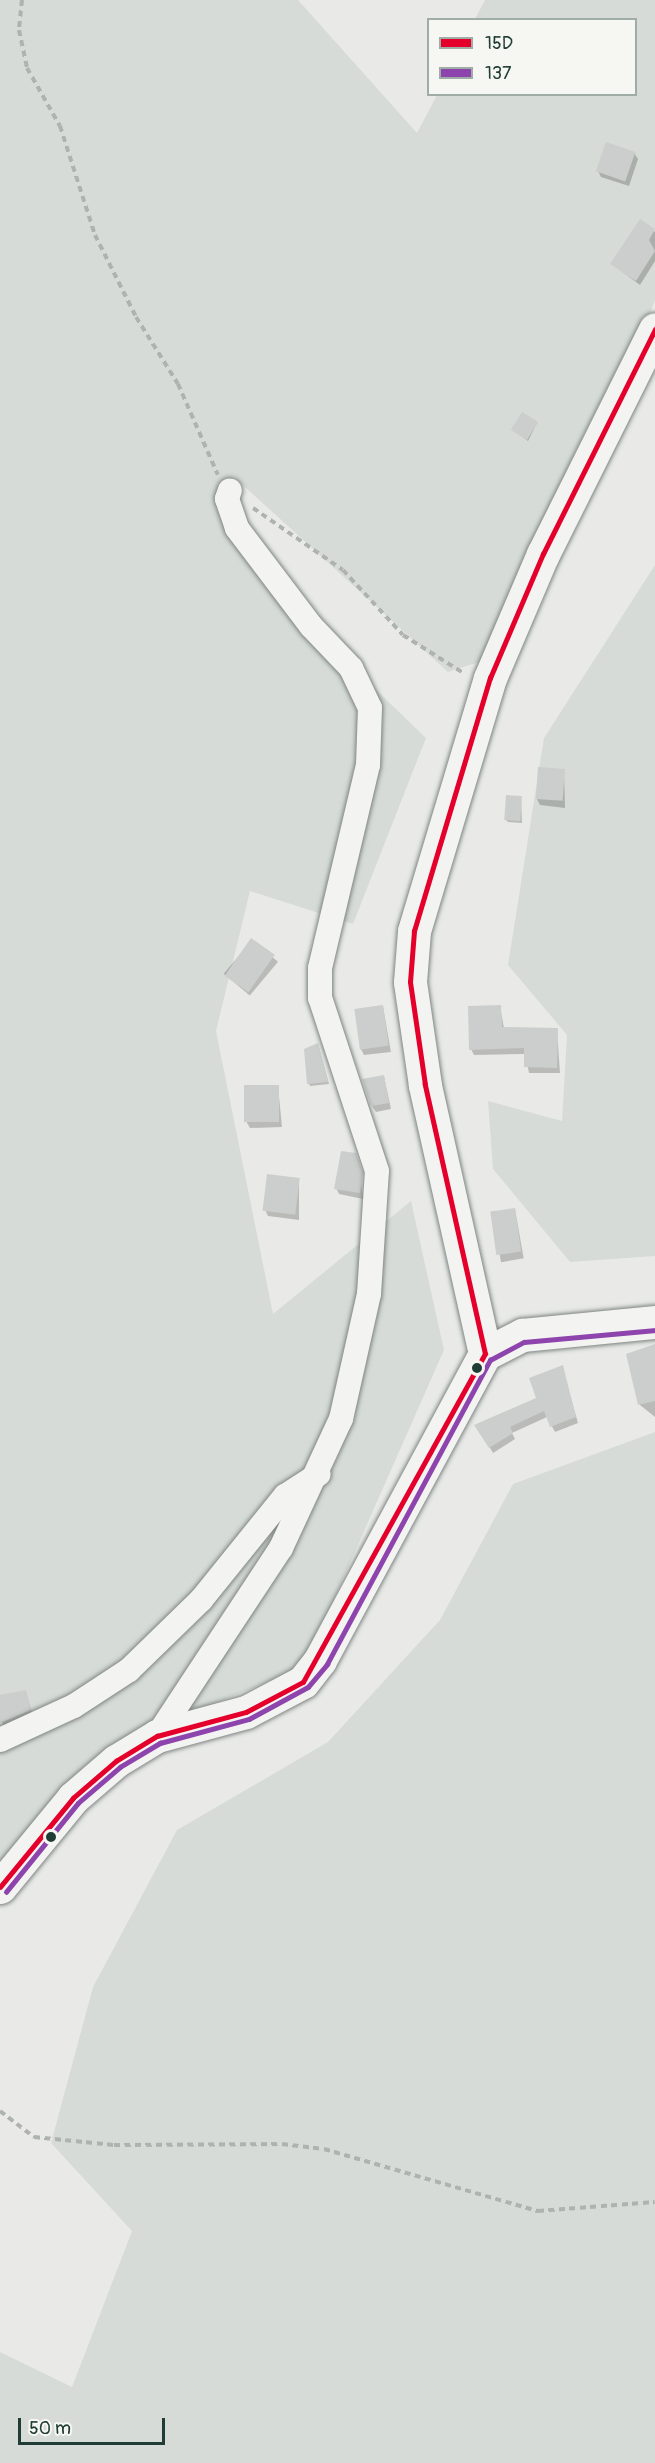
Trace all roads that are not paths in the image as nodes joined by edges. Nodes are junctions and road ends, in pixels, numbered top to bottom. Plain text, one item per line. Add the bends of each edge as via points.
1 (655, 329) edge
2 (230, 490) road end
3 (655, 1322) edge
4 (485, 1353) junction
5 (319, 1474) junction
6 (157, 1736) junction
7 (0, 1740) edge
8 (0, 1887) edge

1 - 4 street via 543,554 490,678 414,932 410,973 429,1107
2 - 5 street via 227,499 237,528 311,626 351,668 370,708 368,765 320,968 320,998 377,1171 371,1261 351,1391
3 - 4 street via 522,1335
4 - 6 street via 320,1660 303,1682 246,1712
5 - 6 street via 281,1548
5 - 7 street via 285,1497 201,1600 129,1670 74,1706
6 - 8 street via 73,1798

